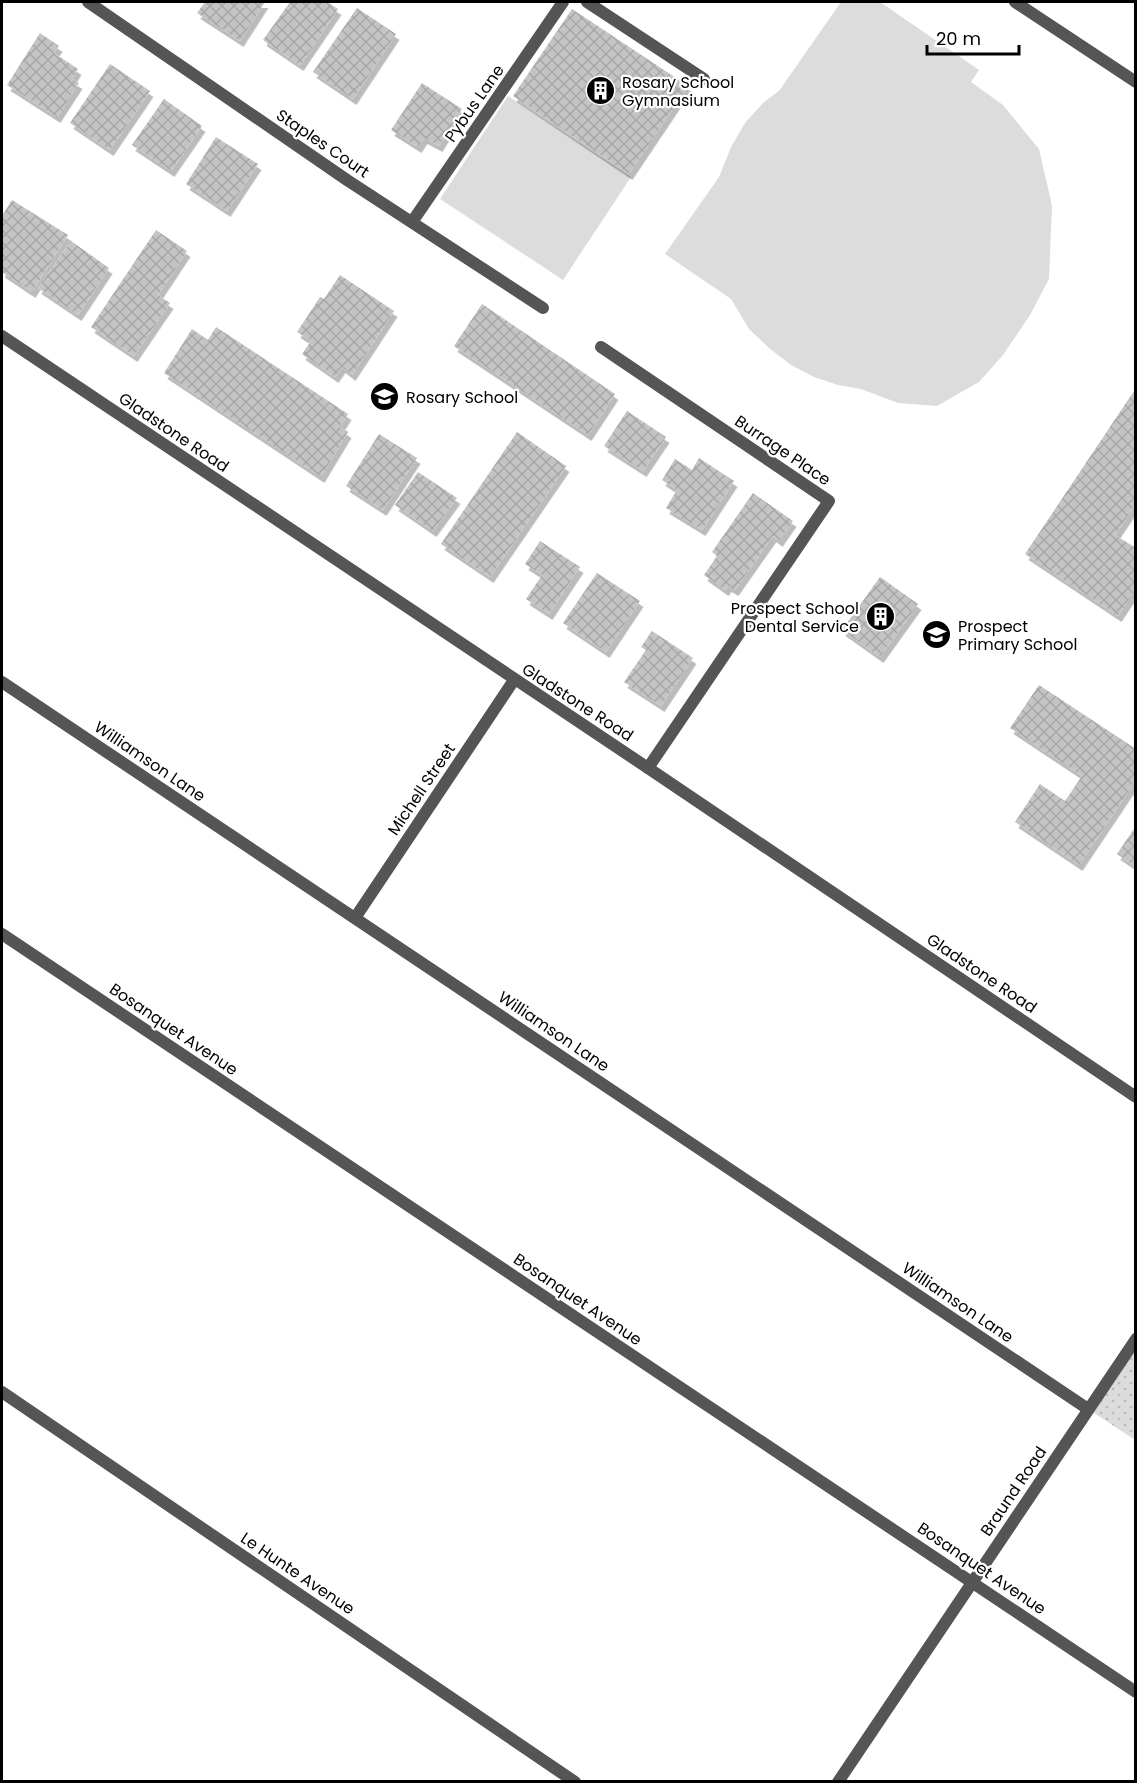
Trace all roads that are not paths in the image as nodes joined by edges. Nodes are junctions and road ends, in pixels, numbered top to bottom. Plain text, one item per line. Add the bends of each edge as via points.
1 (88, 2) edge
2 (563, 2) edge
3 (587, 2) edge
4 (1015, 2) edge
5 (704, 79) dead end
6 (1136, 82) edge
7 (412, 222) junction
8 (543, 308) dead end
9 (2, 336) edge
10 (601, 347) dead end
11 (514, 680) junction
12 (2, 682) edge
13 (648, 768) junction
14 (355, 918) junction
15 (2, 934) edge
16 (1136, 1097) edge
17 (1136, 1339) edge
18 (2, 1392) edge
19 (1088, 1409) junction
20 (972, 1581) junction
21 (1136, 1692) edge
22 (575, 1782) edge
23 (838, 1782) edge

1 - 7 street, Staples Court
2 - 7 street, Pybus Lane
3 - 5 street
4 - 6 street
7 - 8 street, Staples Court
9 - 11 street, Gladstone Road
10 - 13 street, Burrage Place via 829,501
11 - 13 street, Gladstone Road
11 - 14 street, Michell Street
12 - 14 street, Williamson Lane
13 - 16 street, Gladstone Road
14 - 19 street, Williamson Lane
15 - 20 street, Bosanquet Avenue
17 - 19 street, Braund Road
18 - 22 street, Le Hunte Avenue
19 - 20 street, Braund Road
20 - 21 street, Bosanquet Avenue
20 - 23 street, Braund Road

